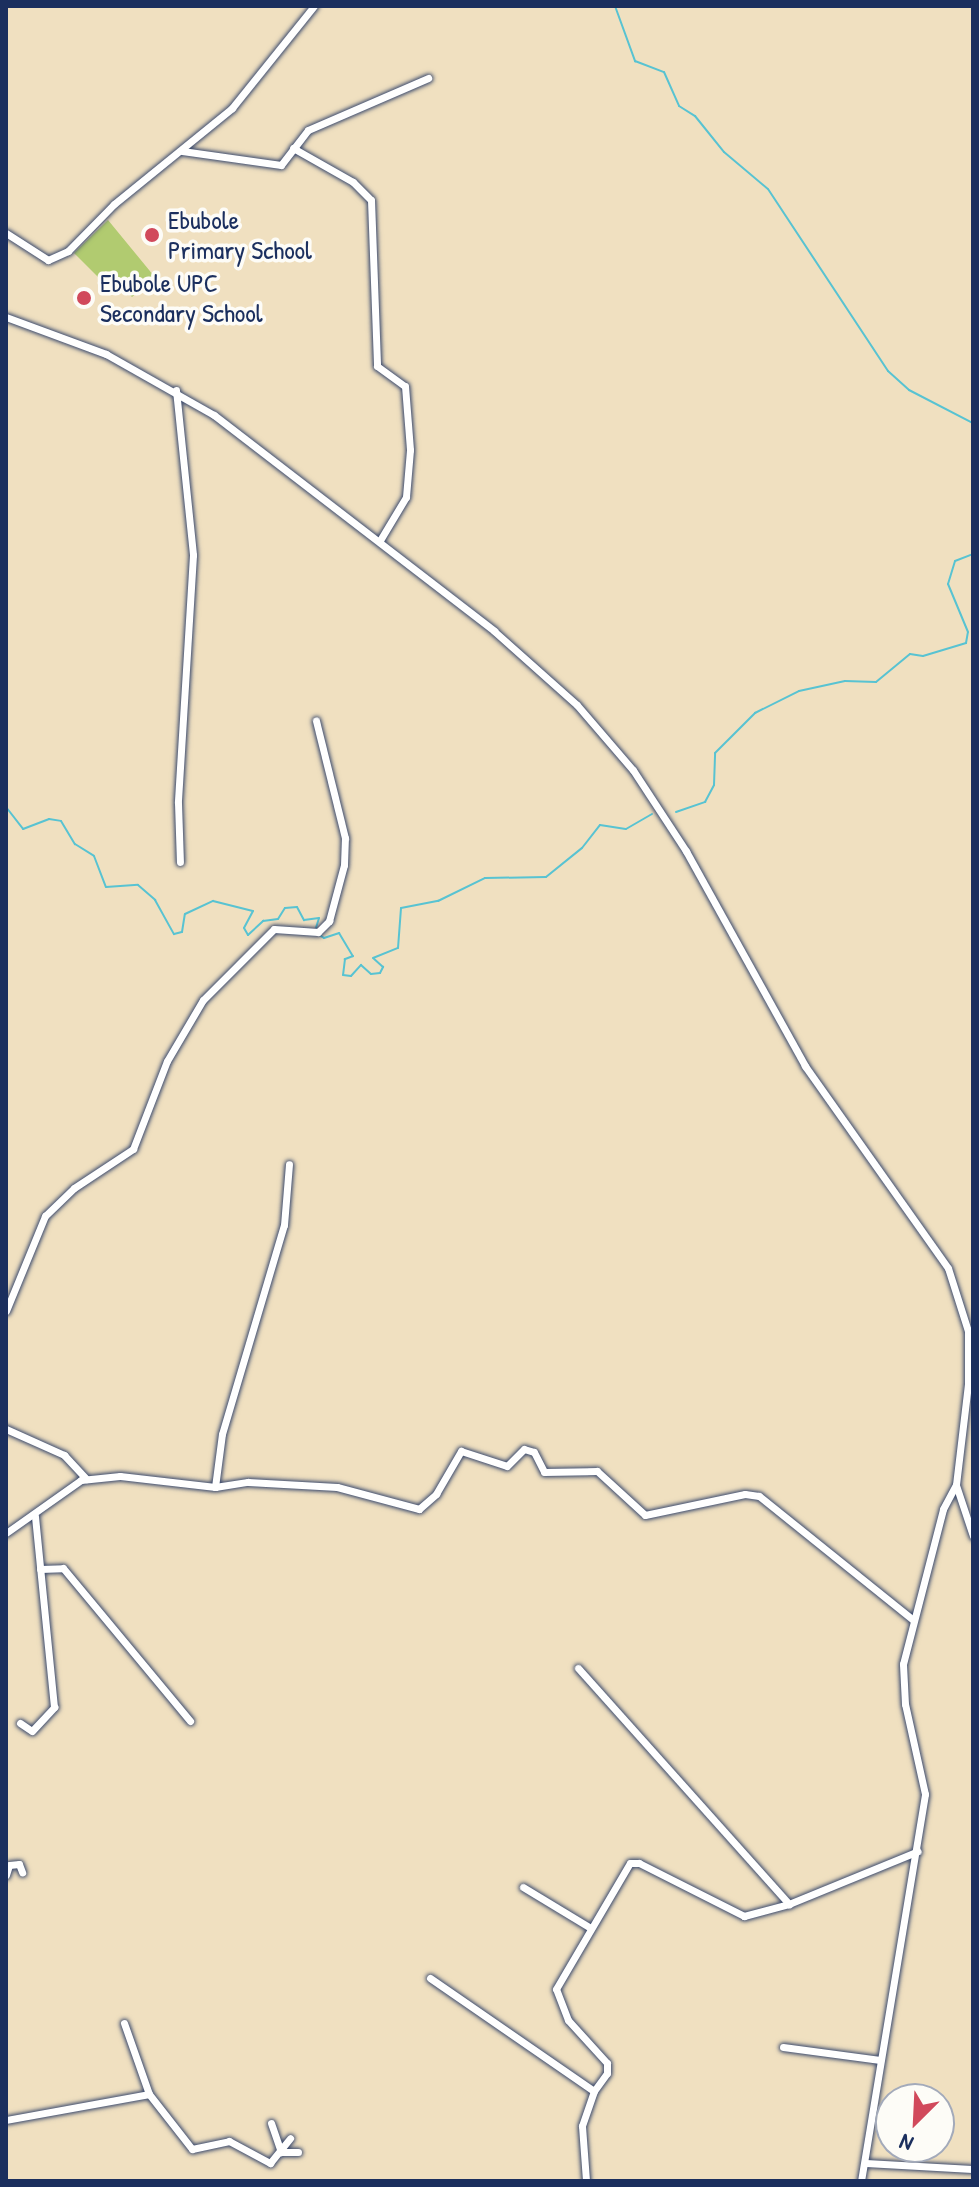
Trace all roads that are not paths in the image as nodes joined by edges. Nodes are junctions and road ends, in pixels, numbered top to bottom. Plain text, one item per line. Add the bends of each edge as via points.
1 (314, 6) edge
2 (428, 78) dead end
3 (293, 148) junction
4 (182, 151) junction
5 (6, 233) edge
6 (6, 317) edge
7 (176, 390) junction
8 (379, 542) junction
9 (316, 721) dead end
10 (180, 862) dead end
11 (289, 1164) dead end
12 (6, 1311) edge
13 (971, 1327) edge
14 (6, 1429) edge
15 (86, 1479) junction
16 (956, 1485) junction
17 (215, 1487) junction
18 (35, 1516) junction
19 (6, 1533) edge
20 (973, 1536) edge
21 (40, 1569) junction
22 (913, 1620) junction
23 (578, 1668) dead end
24 (190, 1721) dead end
25 (20, 1723) dead end
26 (918, 1851) junction
27 (22, 1872) dead end
28 (6, 1875) edge
29 (523, 1887) dead end
30 (789, 1904) junction
31 (589, 1927) junction
32 (430, 1978) dead end
33 (124, 2023) dead end
34 (783, 2047) dead end
35 (880, 2060) junction
36 (594, 2091) junction
37 (149, 2094) junction
38 (6, 2120) edge
39 (271, 2123) dead end
40 (290, 2138) dead end
41 (281, 2152) junction
42 (298, 2152) dead end
43 (865, 2163) junction
44 (973, 2169) edge
45 (586, 2181) edge
46 (861, 2181) edge

1 - 4 street via 252,87
2 - 3 street via 308,130
3 - 4 street via 286,162 266,166
3 - 8 street via 353,182 371,200 377,366 405,386 410,450 406,497
4 - 5 street via 59,257 39,257
6 - 7 street via 83,343
7 - 8 street
7 - 10 street via 193,555 178,803
8 - 13 street via 545,675 633,770 679,838 797,1054 938,1249
9 - 12 street via 345,838 344,865 329,921 317,932 274,929 203,1000 167,1061 133,1149 74,1188 45,1216
11 - 17 street via 284,1225 222,1434
13 - 16 street
14 - 15 street via 64,1455
15 - 17 street via 120,1476
15 - 18 street
16 - 20 street via 959,1508
16 - 22 street via 943,1509
17 - 22 street via 248,1482 337,1487 419,1509 436,1494 461,1451 507,1466 524,1449 534,1452 544,1472 597,1471 645,1515 745,1494 759,1496
18 - 19 street
18 - 21 street
21 - 24 street via 63,1568
21 - 25 street via 54,1707 32,1731
22 - 26 street via 903,1673 925,1783
23 - 30 street
26 - 30 street
26 - 35 street
27 - 28 street via 19,1864 9,1865
29 - 31 street
30 - 31 street via 744,1916 632,1862
31 - 36 street via 555,1994 568,2020 607,2063
32 - 36 street
33 - 37 street
34 - 35 street
35 - 43 street
36 - 45 street via 582,2126
37 - 38 street
37 - 41 street via 192,2149 229,2141 270,2163
39 - 41 street
40 - 41 street
41 - 42 street
43 - 44 street
43 - 46 street

